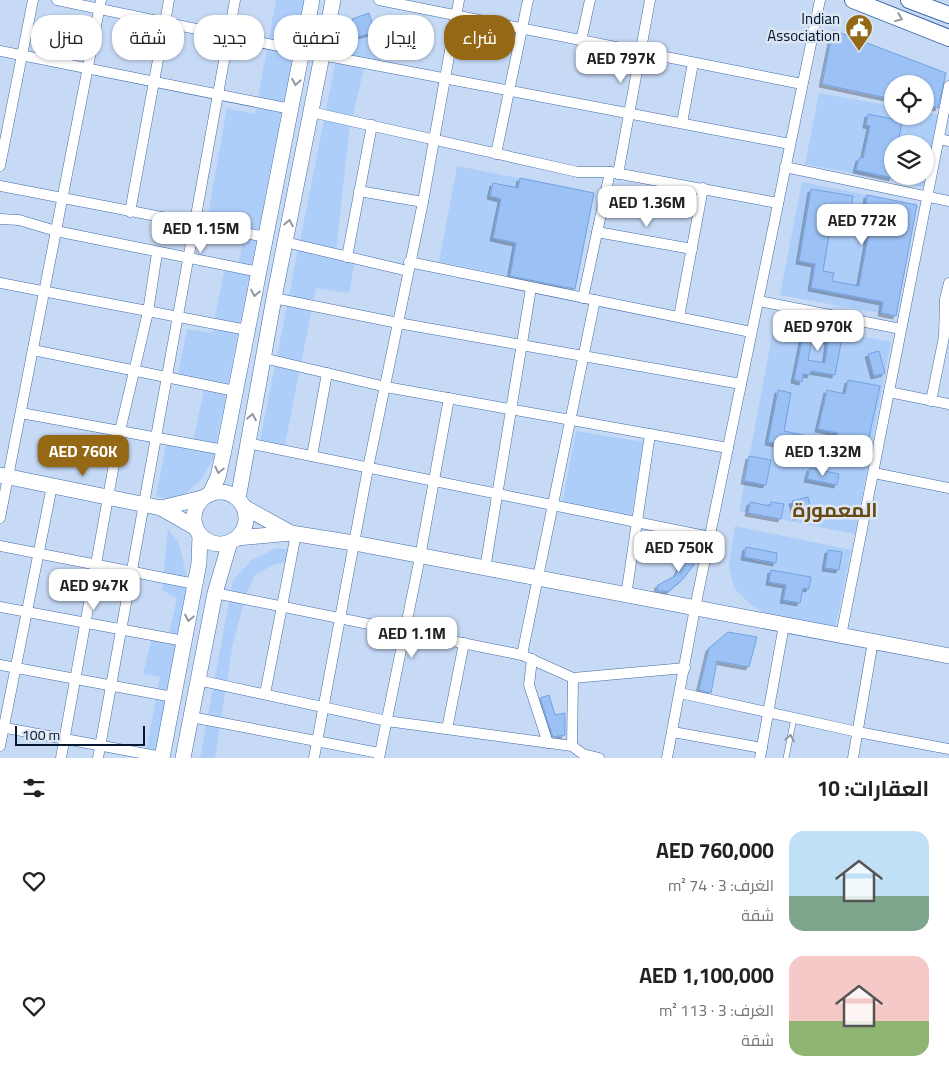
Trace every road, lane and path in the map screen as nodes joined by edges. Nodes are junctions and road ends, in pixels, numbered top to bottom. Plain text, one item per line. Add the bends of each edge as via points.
1 (33, 0) edge
2 (57, 0) edge
3 (169, 0) edge
4 (235, 0) edge
5 (312, 0) edge
6 (333, 0) edge
7 (379, 0) edge
8 (459, 0) edge
9 (528, 0) edge
10 (590, 0) edge
11 (650, 0) edge
12 (820, 0) edge
13 (853, 0) edge
14 (909, 0) edge
15 (100, 5) edge
16 (136, 15) edge
17 (166, 15) edge
18 (232, 15) edge
19 (309, 15) edge
20 (330, 15) edge
21 (456, 15) joint
22 (949, 15) edge
23 (515, 27) edge
24 (522, 28) junction
25 (949, 38) edge
26 (582, 40) junction
27 (0, 51) edge
28 (640, 52) junction
29 (22, 56) junction
30 (158, 60) edge
31 (224, 60) edge
32 (300, 60) edge
33 (321, 60) edge
34 (349, 60) edge
35 (447, 60) edge
36 (693, 63) junction
37 (89, 69) junction
38 (444, 78) junction
39 (154, 82) junction
40 (802, 84) junction
41 (949, 86) edge
42 (509, 90) junction
43 (218, 95) junction
44 (291, 109) junction
45 (311, 112) junction
46 (629, 113) junction
47 (682, 123) junction
48 (372, 125) junction
49 (434, 138) junction
50 (944, 140) edge
51 (790, 144) junction
52 (496, 154) junction
53 (0, 166) edge
54 (785, 167) junction
55 (614, 173) junction
56 (0, 186) edge
57 (703, 188) junction
58 (359, 191) junction
59 (926, 197) junction
60 (63, 200) junction
61 (949, 201) edge
62 (423, 202) junction
63 (778, 203) junction
64 (130, 212) junction
65 (0, 219) edge
66 (194, 224) junction
67 (56, 231) junction
68 (597, 232) junction
69 (266, 237) junction
70 (285, 242) junction
71 (692, 249) junction
72 (158, 253) junction
73 (347, 257) junction
74 (188, 259) junction
75 (409, 266) junction
76 (259, 272) junction
77 (0, 283) edge
78 (949, 283) edge
79 (531, 288) junction
80 (44, 292) junction
81 (274, 298) junction
82 (584, 298) junction
83 (595, 300) junction
84 (759, 302) junction
85 (148, 312) junction
86 (947, 316) edge
87 (176, 317) junction
88 (679, 318) junction
89 (398, 323) junction
90 (900, 329) junction
91 (247, 330) junction
92 (751, 332) junction
93 (521, 344) junction
94 (33, 350) junction
95 (584, 356) junction
96 (263, 358) junction
97 (134, 371) junction
98 (327, 373) junction
99 (166, 377) junction
100 (741, 384) junction
101 (386, 387) junction
102 (235, 391) junction
103 (889, 392) junction
104 (449, 398) junction
105 (931, 401) junction
106 (949, 404) edge
107 (511, 409) junction
108 (21, 413) junction
109 (570, 420) junction
110 (120, 431) junction
111 (650, 434) junction
112 (155, 438) junction
113 (247, 443) junction
114 (728, 448) junction
115 (224, 450) junction
116 (312, 456) junction
117 (368, 468) junction
118 (874, 473) junction
119 (4, 476) edge
120 (434, 481) junction
121 (52, 486) junction
122 (949, 488) edge
123 (497, 494) junction
124 (108, 496) junction
125 (206, 496) junction
126 (241, 503) junction
127 (143, 504) junction
128 (553, 505) junction
129 (161, 508) junction
130 (0, 518) edge
131 (638, 522) junction
132 (198, 531) junction
133 (293, 533) junction
134 (710, 537) junction
135 (233, 540) junction
136 (354, 543) junction
137 (0, 546) edge
138 (38, 553) junction
139 (420, 557) junction
140 (96, 564) junction
141 (485, 569) junction
142 (130, 572) junction
143 (537, 578) junction
144 (195, 584) junction
145 (215, 593) junction
146 (626, 596) junction
147 (0, 607) edge
148 (282, 607) junction
149 (695, 608) junction
150 (26, 612) junction
151 (340, 619) junction
152 (85, 622) junction
153 (784, 625) junction
154 (120, 630) junction
155 (405, 630) junction
156 (841, 636) junction
157 (873, 641) junction
158 (184, 642) junction
159 (464, 643) junction
160 (949, 656) edge
161 (527, 657) junction
162 (0, 665) edge
163 (15, 668) junction
164 (685, 668) junction
165 (75, 678) junction
166 (573, 678) junction
167 (198, 680) junction
168 (111, 686) junction
169 (680, 692) junction
170 (265, 694) junction
171 (173, 698) junction
172 (324, 707) junction
173 (768, 712) junction
174 (191, 717) junction
175 (794, 718) junction
176 (387, 721) junction
177 (2, 727) edge
178 (447, 729) junction
179 (673, 732) junction
180 (858, 732) junction
181 (64, 738) junction
182 (317, 741) junction
183 (548, 743) junction
184 (0, 746) edge
185 (101, 746) junction
186 (572, 746) junction
187 (949, 749) edge
188 (761, 753) edge
189 (379, 755) edge
190 (162, 757) edge
191 (61, 758) edge
192 (98, 758) edge
193 (183, 758) edge
194 (314, 758) edge
195 (599, 758) edge
196 (667, 758) edge
197 (786, 758) edge
198 (853, 758) edge

1 - 29 street
2 - 15 street
3 - 17 street
4 - 18 street
5 - 19 main road
6 - 20 main road
7 - 21 street
8 - 21 street
9 - 24 street
10 - 26 street
11 - 28 street
12 - 40 street
13 -> 25 main road
14 - 22 main road
15 - 16 street
15 - 37 street
23 - 24 street
24 - 26 street
24 - 42 street
26 - 28 street
27 - 29 street
28 - 36 street
28 - 46 street
29 - 37 street
29 - 53 street
30 - 39 street
31 - 43 street
32 -> 44 main road
33 - 45 main road
34 - 38 street
35 - 38 street
36 - 40 street
36 - 47 street
37 - 39 street
37 - 60 street
38 - 42 street
38 - 49 street
39 - 43 street
39 - 64 street
40 - 51 street
41 - 50 street
42 - 46 street
42 - 52 street
43 - 44 street
43 - 66 street
44 - 69 main road
45 - 48 street
70 -> 45 main road
46 - 47 street
46 - 55 street
47 - 51 street
48 - 49 street
48 - 58 street
49 - 52 street
49 - 62 street
50 - 59 street
51 - 54 street
52 - 55 street via 578,172
54 - 59 street
54 - 63 street
55 - 57 street
55 - 68 street
56 - 60 street
57 - 63 street
57 - 71 street
58 - 62 street
58 - 73 street
59 - 61 street
59 - 90 street
60 - 64 street
60 - 67 street
62 - 75 street
63 - 84 street
64 - 66 street
65 - 67 street via 19,220
66 - 69 street
66 - 74 street
67 - 72 street
67 - 80 street
68 - 71 street
68 - 82 street
69 - 76 main road
70 - 73 street
70 - 81 main road
71 - 88 street
72 - 74 street
72 - 85 street
73 - 75 street
74 - 76 street
74 - 87 street
75 - 79 street
75 - 89 street
76 -> 91 main road
77 - 80 street
78 - 86 street via 945,299
79 - 82 street
79 - 93 street
80 - 85 street
80 - 94 street
81 - 89 street
81 - 96 main road
82 - 83 street
83 - 88 street
83 - 95 street
84 - 90 street
84 - 92 street
85 - 87 street
85 - 97 street
86 - 105 street
87 - 91 street
87 - 99 street
88 - 92 street
89 - 93 street
89 - 101 street
90 - 103 street
91 - 102 main road
92 - 100 street
93 - 95 street
93 - 107 street
94 - 97 street
94 - 108 street
95 - 100 street
95 - 109 street
96 - 98 street
113 -> 96 main road
97 - 99 street
97 - 110 street
98 - 101 street
98 - 116 street
99 - 102 street
99 - 112 street
100 - 114 street
101 - 104 street
101 - 117 street
102 - 115 main road
103 - 105 street
103 - 118 street
104 - 107 street
104 - 120 street
105 - 106 street
107 - 109 street
107 - 123 street
108 - 110 street
108 - 119 street
109 - 111 street
109 - 128 street
110 - 112 street
110 - 124 street
111 - 114 street
111 - 131 street
112 - 115 street
112 - 127 street
113 - 116 street
113 - 126 main road
114 - 134 street
115 -> 125 main road via 218,477
116 - 117 street
117 - 120 street
117 - 136 street
118 - 122 street
118 - 156 street
119 - 121 main road
119 - 130 street
120 - 123 street
120 - 139 street
121 - 124 main road
121 - 138 street
123 - 128 street
123 - 141 street
124 - 127 main road
124 - 140 street
125 - 126 main road via 225,492
125 - 129 main road
125 - 132 main road via 194,512
126 - 133 main road
126 - 135 main road via 245,524
127 - 129 main road
127 - 142 street
128 - 131 street
128 - 143 street
129 - 132 main road
131 - 134 street
131 - 146 street
132 - 135 main road via 214,543
132 - 144 main road via 199,563
133 - 135 main road
133 - 136 main road
133 - 148 street
134 - 149 street
135 - 145 main road
136 - 139 main road
136 - 151 street
137 - 138 street
138 - 140 street
138 - 150 street
139 - 141 main road
139 - 155 street
140 - 142 street
140 - 152 street
141 - 143 main road
142 - 144 street
142 - 154 street
143 - 146 main road
143 - 161 street
144 -> 158 main road
145 - 148 street
145 - 167 main road
146 - 149 main road
147 - 150 street
148 - 151 street
148 - 170 street
149 - 153 main road
149 - 164 street
150 - 152 street
150 - 163 street
151 - 155 street
151 - 172 street
152 - 154 street
152 - 165 street
153 - 156 main road
153 - 173 street
154 - 158 street
154 - 168 street
155 - 159 street
155 - 176 street
156 - 157 main road
157 - 160 main road
157 - 180 street
158 - 171 main road
159 - 161 street
159 - 178 street
161 - 166 street
161 - 183 street via 529,685
162 - 163 street
163 - 165 street
163 - 177 street
164 - 166 street
164 - 169 street
165 - 168 street
165 - 181 street
166 - 186 street
167 - 170 street
167 - 174 main road
168 - 171 street
168 - 185 street
169 - 173 street
169 - 179 street
170 - 172 street
171 - 190 main road
172 - 176 street
172 - 182 street
173 - 175 street
173 - 188 street
174 - 182 street
174 - 193 main road
175 - 180 street
197 -> 175 lane
176 - 178 street
176 - 189 street
177 - 181 street
177 - 184 street
178 - 183 street
179 - 188 street
179 - 196 street
180 - 187 street
180 - 198 street
181 - 185 street
181 - 191 street
182 - 189 street
182 - 194 street
183 - 186 street
185 - 190 street
185 - 192 street
186 - 195 street via 583,754

